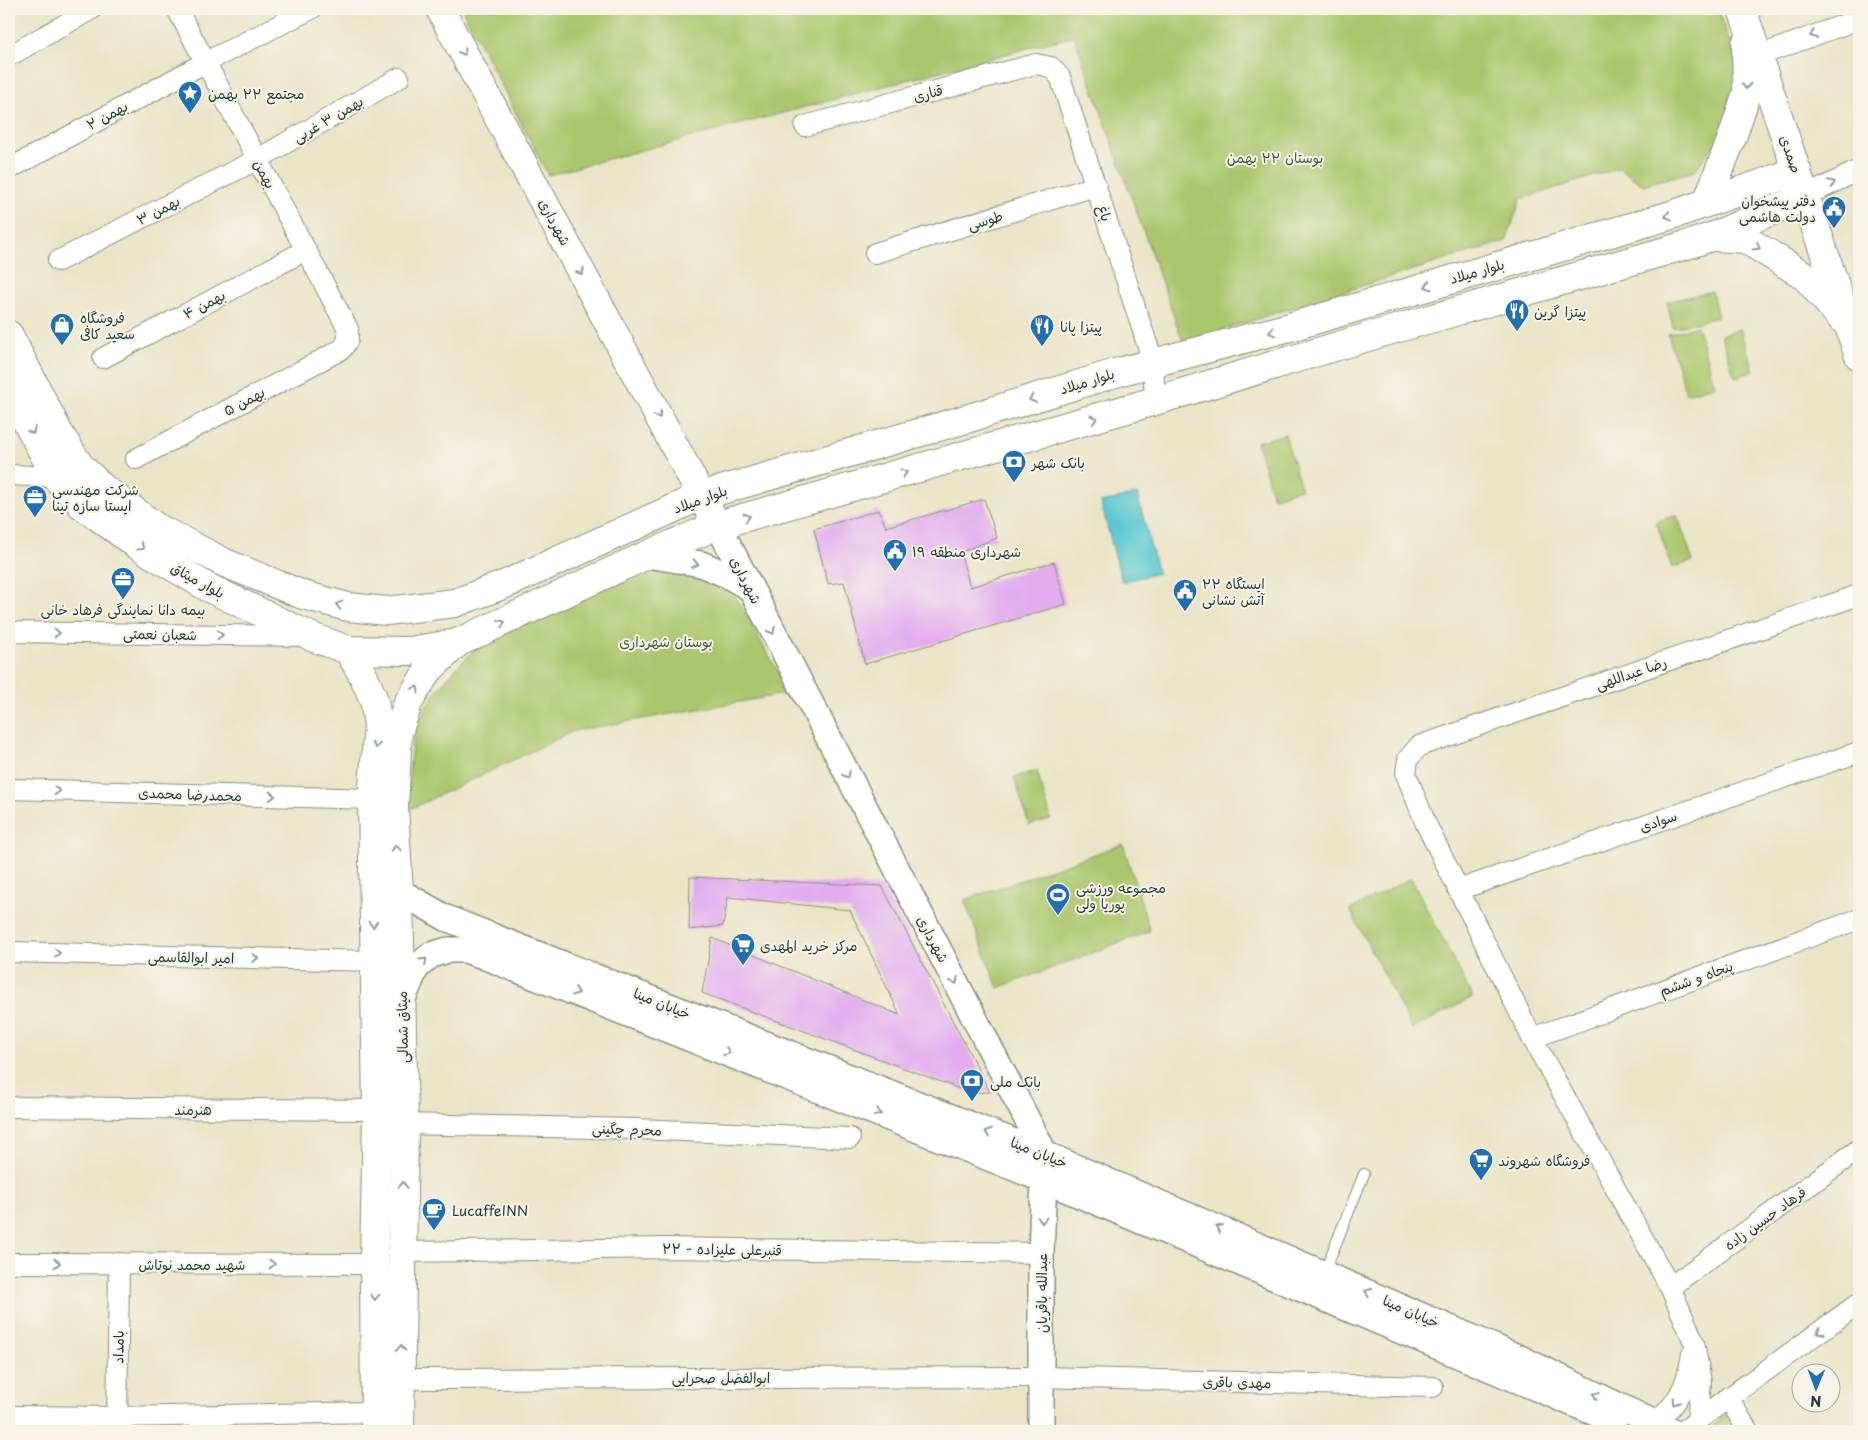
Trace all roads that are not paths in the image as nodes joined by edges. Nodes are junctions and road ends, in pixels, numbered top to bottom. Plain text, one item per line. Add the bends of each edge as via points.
1 (92, 9) edge
2 (177, 9) edge
3 (311, 9) edge
4 (440, 9) edge
5 (1744, 14) edge
6 (1859, 19) edge
7 (9, 56) edge
8 (1758, 56) junction
9 (206, 62) junction
10 (1051, 66) joint
11 (399, 78) dead end
12 (805, 126) dead end
13 (258, 159) junction
14 (9, 168) edge
15 (1859, 170) edge
16 (1801, 184) junction
17 (1096, 186) junction
18 (1707, 202) junction
19 (1711, 237) junction
20 (306, 250) junction
21 (875, 253) dead end
22 (58, 261) dead end
23 (1363, 305) junction
24 (1852, 319) edge
25 (9, 335) edge
26 (1371, 336) junction
27 (348, 340) joint
28 (1859, 356) edge
29 (102, 358) dead end
30 (1153, 362) junction
31 (9, 388) edge
32 (1155, 401) junction
33 (136, 459) dead end
34 (9, 475) edge
35 (56, 477) junction
36 (701, 496) junction
37 (718, 525) junction
38 (647, 555) junction
39 (750, 588) junction
40 (1859, 595) edge
41 (387, 611) joint
42 (9, 632) edge
43 (312, 637) junction
44 (458, 643) junction
45 (348, 650) junction
46 (1859, 752) edge
47 (9, 789) edge
48 (372, 799) junction
49 (386, 890) junction
50 (1458, 890) junction
51 (1859, 919) edge
52 (9, 952) edge
53 (374, 961) junction
54 (401, 1003) junction
55 (1532, 1038) junction
56 (9, 1107) edge
57 (377, 1110) junction
58 (404, 1124) junction
59 (850, 1138) dead end
60 (1859, 1149) edge
61 (1045, 1154) junction
62 (1364, 1174) dead end
63 (1044, 1180) junction
64 (403, 1252) junction
65 (1040, 1253) junction
66 (9, 1263) edge
67 (119, 1263) junction
68 (374, 1264) junction
69 (1324, 1273) junction
70 (1670, 1287) junction
71 (1859, 1303) edge
72 (1694, 1342) junction
73 (1041, 1377) junction
74 (401, 1379) junction
75 (1433, 1387) dead end
76 (1728, 1397) junction
77 (9, 1416) edge
78 (375, 1422) edge
79 (117, 1424) edge
80 (1690, 1426) edge
81 (1655, 1429) edge
82 (400, 1431) edge
83 (1041, 1431) edge
84 (1748, 1431) edge

1 - 7 street
2 - 9 street, بهمن
3 - 9 street, بهمن ۲
4 -> 36 main road, شهرداری
5 - 8 main road, صمدی
5 -> 18 main road via 1746,92
6 -> 8 street
8 - 16 main road, صمدی
9 - 13 street, بهمن
9 - 14 street, بهمن ۲
10 - 12 street, قناری via 1036,64
10 - 17 street, باغ via 1060,77
11 - 13 street, بهمن ۳ غربی
13 - 20 street, بهمن
13 - 22 street, بهمن ۳
16 -> 15 street
16 - 18 main road, بلوار میلاد
16 - 19 main road
16 - 24 main road, صمدی
17 - 21 street, طوسی
17 - 30 street, باغ
18 -> 23 main road, بلوار میلاد
19 -> 24 main road via 1745,240 1805,276
19 - 26 main road
20 - 27 street, بهمن via 348,329
20 - 29 street, بهمن ۴
23 - 26 main road
23 -> 30 main road, بلوار میلاد
24 - 28 main road, صمدی
41 -> 25 main road, بلوار میثاق via 348,607 303,595 224,563 156,527 103,488 80,466 59,434
26 - 32 main road
27 - 33 street, بهمن ۵ via 342,349
30 - 32 street, باغ
30 -> 36 main road, بلوار میلاد
31 -> 35 main road, بلوار میثاق
37 -> 32 main road
34 - 35 street
35 -> 43 main road, بلوار میثاق via 82,505 137,545 207,587
36 - 37 main road, شهرداری
36 - 41 main road, بلوار میلاد via 508,583 455,603
37 - 38 main road
37 - 39 street, شهرداری
38 -> 39 street via 701,564
44 -> 38 main road
39 -> 61 street, شهرداری
40 - 50 street, رضا عبداللهی via 1419,746 1408,759 1406,774
42 -> 43 street, شعبان نعمتی
43 - 45 main road, بلوار میثاق
44 - 45 main road, بلوار میثاق via 409,651
49 -> 44 main road, میثاق شمالی via 398,733 408,703 427,672
45 -> 48 main road, میثاق شمالی via 374,700 378,725
46 - 50 street, سوادی
47 -> 48 street, محمدرضا محمدی
48 - 49 main road, میثاق شمالی
49 -> 53 main road, میثاق شمالی
49 - 54 main road, میثاق شمالی
61 -> 49 street, خیابان مینا via 446,918
50 - 55 street
51 - 55 street, پنجاه و ششم
52 -> 53 street, امیر ابوالقاسمی
53 - 57 main road, میثاق شمالی
54 - 58 main road, میثاق شمالی
54 -> 63 street, خیابان مینا via 416,968 431,955 465,950
55 - 70 street
56 - 57 street, هنرمند
57 - 68 main road, میثاق شمالی
58 - 59 street, محرم چگینی
64 -> 58 main road, میثاق شمالی
60 - 70 street, فرهاد حسین زاده
61 - 63 street, عبدالله باقریان
69 -> 61 street, خیابان مینا
62 - 69 lane
63 -> 65 street, عبدالله باقریان
63 - 81 street, خیابان مینا
64 - 65 street, قنبرعلی علیزاده - ۲۲ via 666,1248
74 -> 64 main road, میثاق شمالی
65 - 73 street, عبدالله باقریان
66 -> 67 street, شهید محمد نوتاش
67 -> 68 street, شهید محمد نوتاش
67 - 79 street, بامداد
68 -> 78 main road, میثاق شمالی
81 -> 69 street, خیابان مینا via 1522,1360
70 - 72 street
71 -> 76 street
72 - 80 street via 1701,1382
72 -> 81 street via 1681,1394
73 - 74 street, ابوالفضل صحرایی
73 - 75 street, مهدی باقری
73 - 83 street, عبدالله باقریان
74 - 82 main road, میثاق شمالی
76 - 80 street
76 - 84 street
77 - 79 street
78 - 79 street

